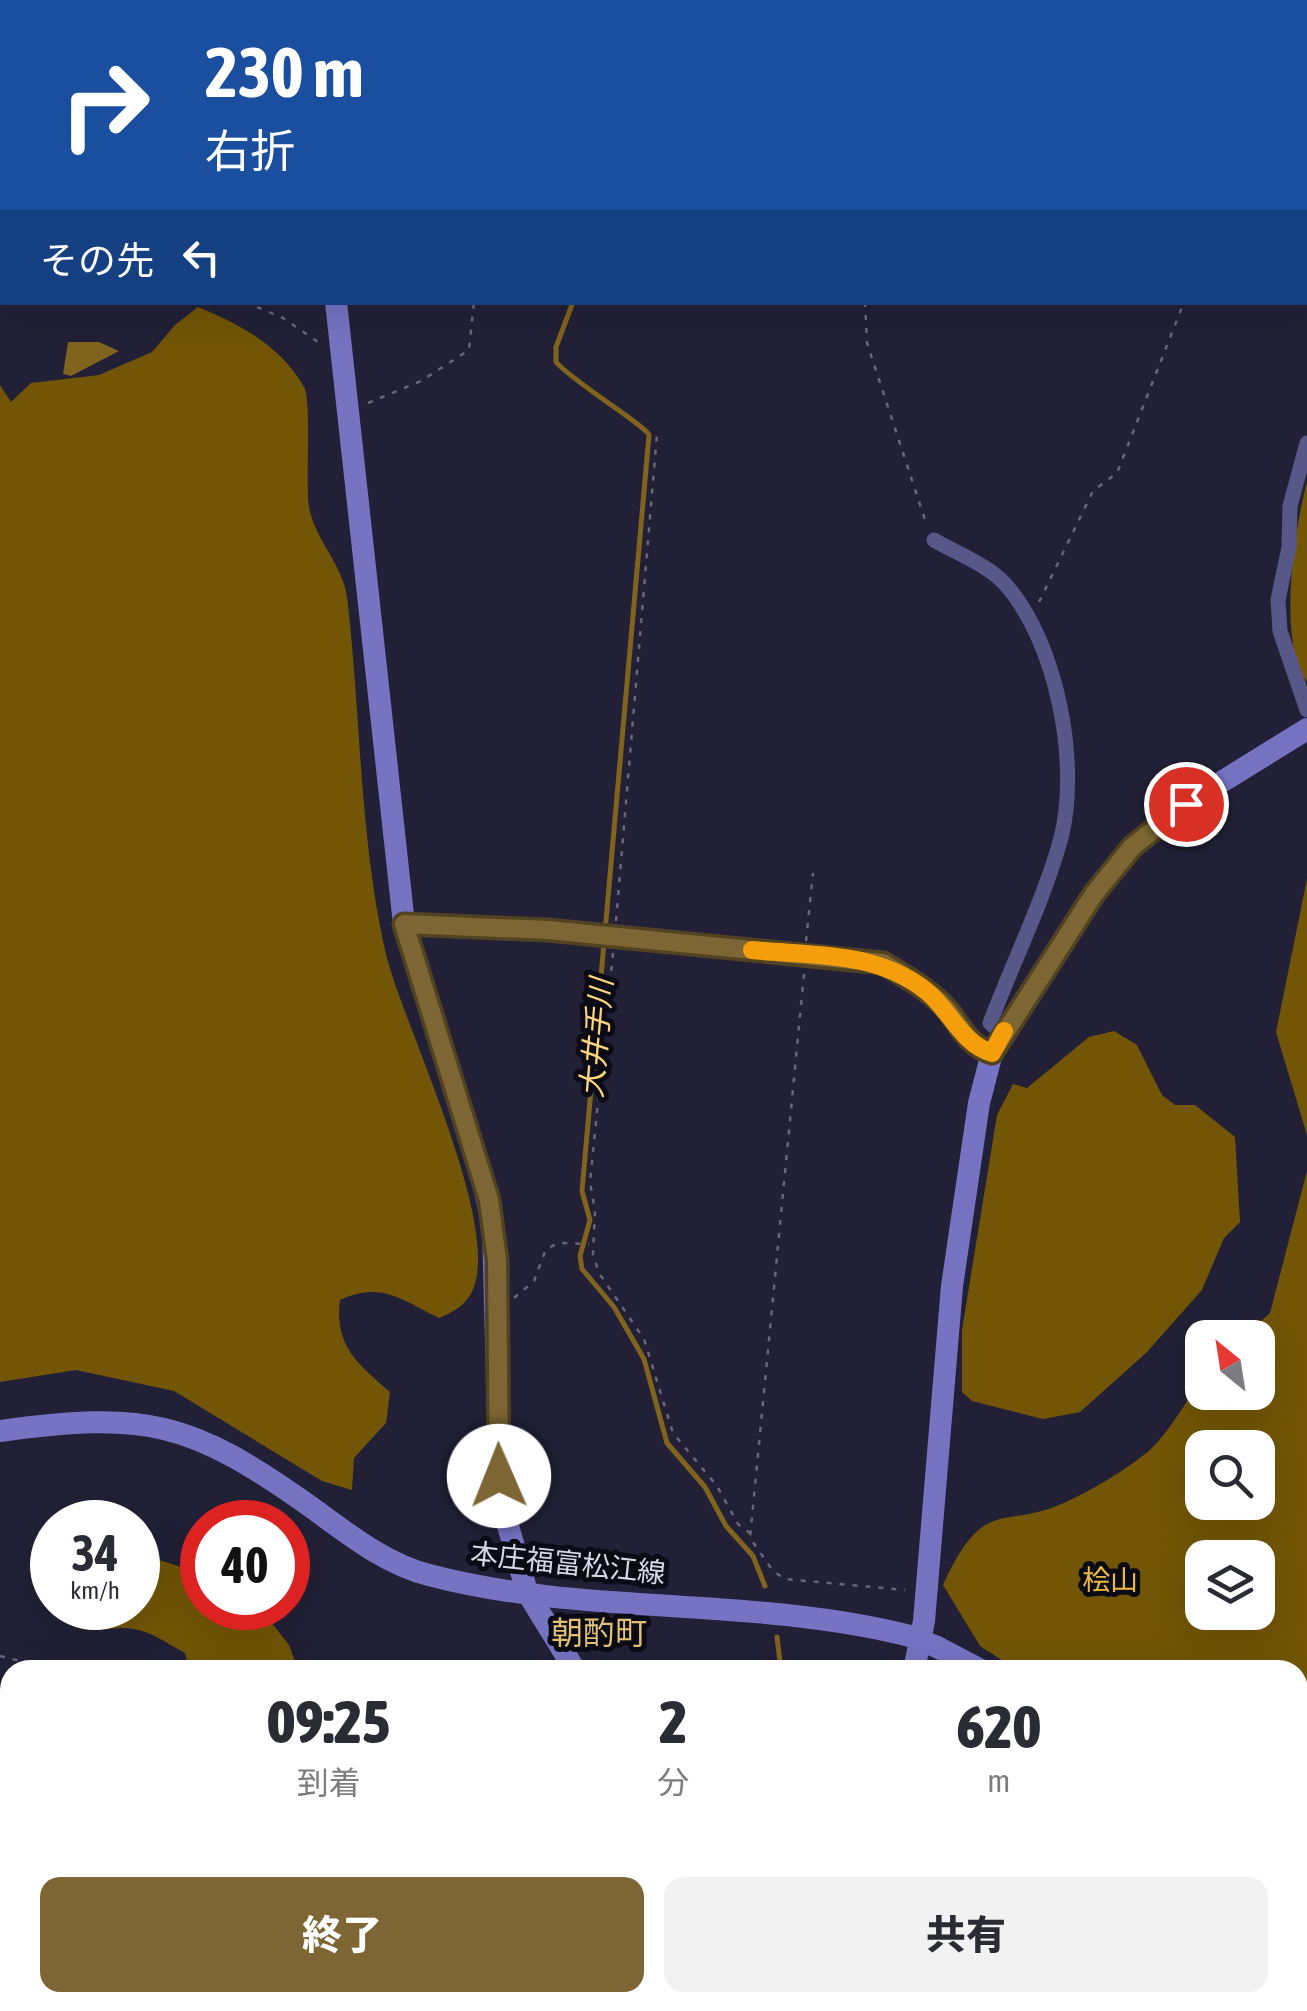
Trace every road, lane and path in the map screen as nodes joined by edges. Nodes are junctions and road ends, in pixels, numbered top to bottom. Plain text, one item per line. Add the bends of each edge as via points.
1 (253, 305) edge
2 (336, 305) edge
3 (474, 305) edge
4 (865, 305) edge
5 (1183, 305) edge
6 (341, 349) junction
7 (348, 411) junction
8 (657, 434) dead end
9 (1307, 444) edge
10 (934, 540) joint
11 (1030, 622) junction
12 (1307, 710) edge
13 (1307, 729) edge
14 (813, 873) dead end
15 (404, 924) junction
16 (608, 937) junction
17 (806, 951) junction
18 (997, 1044) junction
19 (590, 1244) junction
20 (513, 1299) dead end
21 (0, 1430) edge
22 (750, 1533) junction
23 (527, 1592) junction
24 (926, 1592) junction
25 (570, 1660) edge
26 (916, 1660) edge
27 (962, 1660) edge

1 - 6 path via 329,350
2 - 6 street
3 - 7 path via 471,346 461,357
4 - 10 path via 867,343
5 - 11 path via 1117,473 1093,491
6 - 7 street
7 - 15 street
8 - 16 path
9 - 12 street via 1290,506 1278,600 1280,630
10 - 11 street via 1004,583
11 - 18 street via 1064,721 1065,802 1061,837 990,1023
13 - 18 street via 1186,804 1132,847
14 - 17 path
15 - 16 street
15 - 23 street via 489,1200 497,1260 500,1498
16 - 17 street
16 - 19 path
17 - 18 street via 883,963 946,1008 978,1048
17 - 22 path
18 - 24 street via 979,1103 952,1286
19 - 20 path via 542,1252 534,1281
19 - 22 path via 598,1273 644,1339 674,1432
21 - 23 street, 本庄福富松江線 via 123,1420 175,1429 251,1464 386,1558 424,1574
22 - 24 path via 785,1580
23 - 25 street
23 - 27 street, 本庄福富松江線, bridge via 816,1614 910,1636
24 - 26 street

